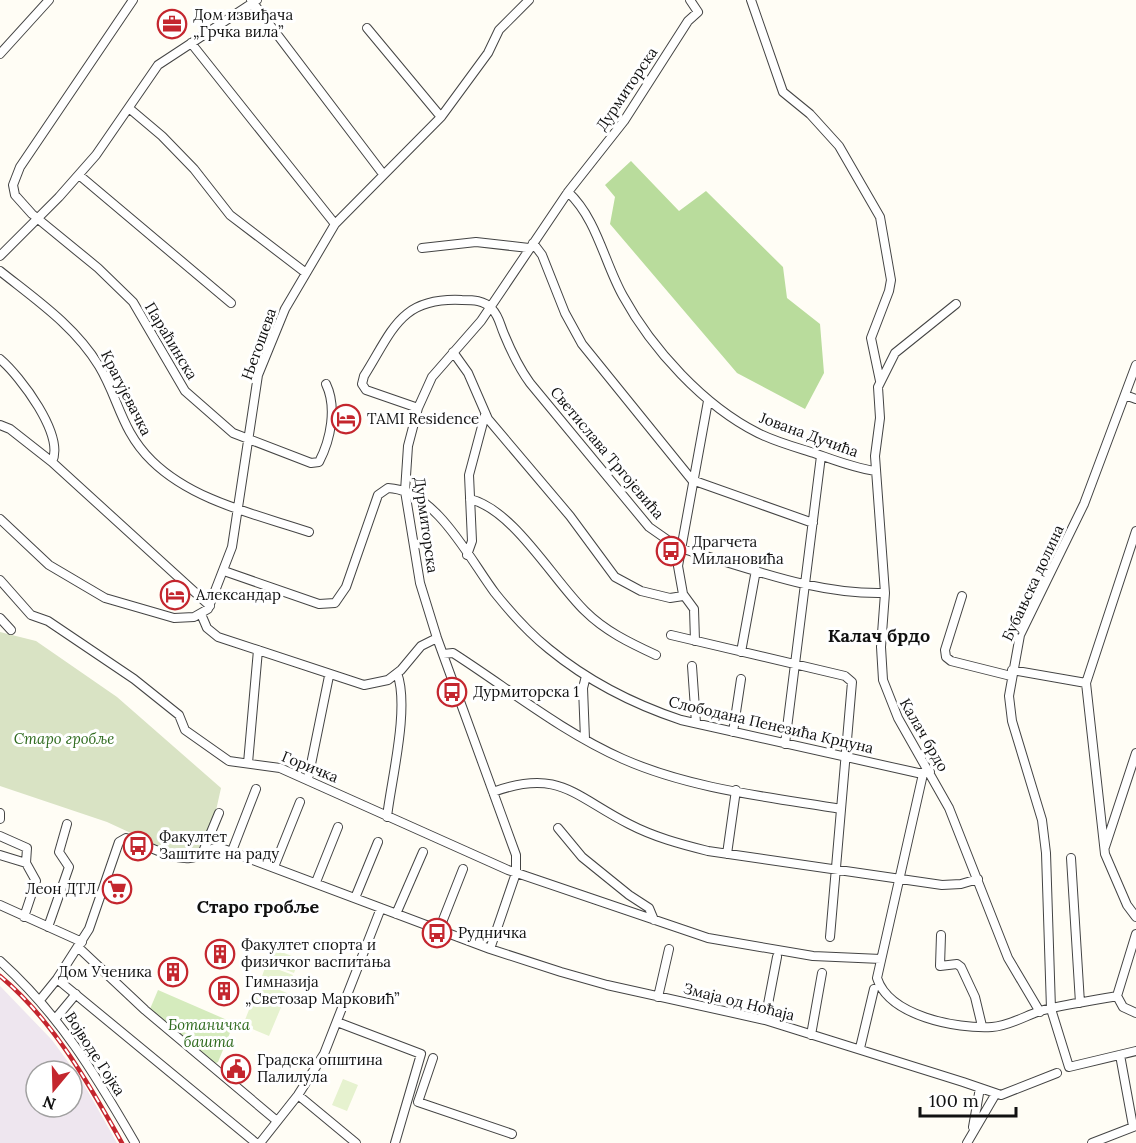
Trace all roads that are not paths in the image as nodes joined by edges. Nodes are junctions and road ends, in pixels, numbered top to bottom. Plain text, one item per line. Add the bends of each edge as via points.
1 (49, 0) edge
2 (133, 0) edge
3 (529, 0) edge
4 (690, 0) edge
5 (751, 0) edge
6 (253, 1) edge
7 (367, 28) dead end
8 (191, 43) junction
9 (0, 54) edge
10 (130, 109) junction
11 (441, 117) junction
12 (383, 174) junction
13 (79, 175) junction
14 (568, 192) junction
15 (38, 219) junction
16 (335, 224) junction
17 (531, 246) junction
18 (422, 248) dead end
19 (0, 256) edge
20 (0, 271) edge
21 (306, 273) junction
22 (231, 303) dead end
23 (956, 304) dead end
24 (491, 307) junction
25 (453, 352) junction
26 (0, 359) edge
27 (1136, 365) edge
28 (880, 381) junction
29 (326, 384) dead end
30 (1125, 395) junction
31 (1136, 399) edge
32 (708, 401) junction
33 (418, 408) junction
34 (485, 415) junction
35 (0, 425) edge
36 (249, 442) junction
37 (821, 456) junction
38 (52, 462) junction
39 (875, 471) junction
40 (694, 482) junction
41 (405, 491) junction
42 (470, 499) junction
43 (236, 508) junction
44 (0, 519) edge
45 (813, 523) junction
46 (309, 532) dead end
47 (1136, 534) edge
48 (680, 548) junction
49 (467, 555) junction
50 (756, 570) junction
51 (224, 572) junction
52 (0, 580) edge
53 (805, 586) junction
54 (885, 593) junction
55 (684, 596) junction
56 (962, 596) dead end
57 (210, 606) junction
58 (201, 614) junction
59 (0, 618) edge
60 (11, 630) dead end
61 (671, 635) dead end
62 (437, 638) junction
63 (695, 641) junction
64 (258, 650) junction
65 (741, 652) junction
66 (443, 654) junction
67 (656, 655) dead end
68 (795, 664) junction
69 (692, 666) dead end
70 (1011, 673) junction
71 (397, 674) junction
72 (329, 675) junction
73 (586, 676) junction
74 (741, 679) dead end
75 (1086, 683) junction
76 (696, 723) junction
77 (733, 732) junction
78 (585, 738) junction
79 (785, 744) junction
80 (1136, 753) edge
81 (848, 758) junction
82 (248, 763) junction
83 (926, 773) junction
84 (308, 779) junction
85 (256, 789) dead end
86 (736, 790) junction
87 (493, 792) junction
88 (300, 802) dead end
89 (841, 809) junction
90 (0, 813) edge
91 (219, 813) dead end
92 (387, 818) junction
93 (0, 819) edge
94 (67, 824) dead end
95 (338, 827) dead end
96 (558, 828) dead end
97 (0, 836) edge
98 (378, 842) dead end
99 (1104, 848) junction
100 (232, 851) junction
101 (423, 852) dead end
102 (728, 854) junction
103 (0, 855) edge
104 (202, 855) junction
105 (1071, 858) dead end
106 (26, 864) junction
107 (274, 867) junction
108 (463, 868) dead end
109 (836, 869) junction
110 (516, 873) junction
111 (900, 879) junction
112 (978, 879) junction
113 (316, 882) junction
114 (355, 898) junction
115 (0, 905) edge
116 (381, 908) junction
117 (396, 914) junction
118 (1136, 916) edge
119 (24, 917) junction
120 (654, 920) junction
121 (48, 927) junction
122 (439, 930) junction
123 (1136, 934) edge
124 (941, 935) dead end
125 (830, 937) dead end
126 (80, 945) junction
127 (490, 949) junction
128 (669, 949) dead end
129 (777, 957) dead end
130 (881, 959) junction
131 (0, 961) edge
132 (822, 974) dead end
133 (57, 979) junction
134 (874, 989) dead end
135 (76, 994) junction
136 (1117, 996) junction
137 (658, 997) junction
138 (40, 1000) junction
139 (1080, 1003) junction
140 (1051, 1008) junction
141 (1040, 1012) junction
142 (1136, 1013) edge
143 (56, 1018) junction
144 (765, 1020) junction
145 (337, 1022) junction
146 (982, 1026) junction
147 (811, 1035) junction
148 (860, 1048) junction
149 (1136, 1051) edge
150 (1120, 1055) junction
151 (433, 1058) dead end
152 (1057, 1072) dead end
153 (980, 1088) junction
154 (298, 1095) junction
155 (995, 1095) junction
156 (277, 1121) junction
157 (1134, 1126) edge
158 (512, 1134) dead end
159 (969, 1140) edge
160 (1096, 1142) edge
161 (135, 1143) edge
162 (258, 1143) edge
163 (356, 1143) edge
164 (395, 1143) edge

1 - 9 street
2 - 15 street, Параћинска via 16,176 15,195
3 - 11 street, Његошева via 499,30 488,53
4 - 14 street, Дурмиторска via 698,12 688,21 610,139
5 - 28 street via 783,92 839,146 880,217 891,280 871,338
6 - 8 street
6 - 12 street
7 - 11 street
8 - 10 street via 158,64
8 - 16 street
10 - 13 street
10 - 21 street via 194,169 230,214
11 - 12 street, Његошева
12 - 16 street, Његошева
13 - 15 street
13 - 22 street
14 - 17 street, Дурмиторска
14 - 32 street, Јована Дучића via 587,214 610,270 636,318
15 - 19 street
15 - 36 street, Параћинска via 133,302 186,391 224,427
16 - 21 street, Његошева
17 - 18 street via 476,242
17 - 24 street, Дурмиторска
17 - 40 street via 542,255 582,344
20 - 43 street, Крагујевачка via 85,345 100,368 129,434 148,457 187,487
21 - 36 street, Његошева via 285,309 258,375
23 - 28 street, Калач брдо via 895,352
24 - 25 street, Дурмиторска
24 - 33 street via 478,301 439,299 421,303 403,317 362,384 377,395
24 - 48 street, Светислава Тргојевића via 530,383 649,527
25 - 33 street, Дурмиторска via 432,377
25 - 34 street via 468,373
26 - 38 street via 37,402 53,446
27 - 30 street, Бубањска долина
28 - 39 street, Калач брдо
29 - 36 street, Параћинска via 333,408 319,462 311,463
30 - 31 street
30 - 70 street, Бубањска долина via 1084,504 1020,635
32 - 37 street, Јована Дучића via 758,433
32 - 40 street
33 - 41 street, Дурмиторска via 408,446
34 - 42 street via 470,466
34 - 55 street via 620,580 650,594
35 - 38 street
36 - 43 street, Његошева
37 - 39 street, Јована Дучића
37 - 45 street
38 - 57 street
39 - 54 street, Калач брдо
40 - 45 street
40 - 48 street
41 - 49 street, Слободана Пенезића Крцуна via 441,518
41 - 51 street via 388,488 379,493 346,588 335,603 319,604
41 - 62 street, Дурмиторска via 420,583
42 - 49 street via 472,541
42 - 67 street via 493,511 529,544 598,624
43 - 46 street, Крагујевачка
43 - 51 street, Његошева via 232,547
44 - 58 street via 49,565 115,603 163,616 187,618
45 - 53 street
47 - 75 street
48 - 50 street, Светислава Тргојевића
48 - 55 street via 678,573
49 - 73 street, Слободана Пенезића Крцуна via 521,622
50 - 53 street, Светислава Тргојевића
50 - 65 street
51 - 57 street, Његошева
52 - 82 street, Горичка via 33,617 51,623 134,680 179,715 185,730 228,761
53 - 54 street, Светислава Тргојевића via 850,593
53 - 68 street
54 - 83 street, Калач брдо via 883,680
55 - 63 street via 694,609
56 - 70 street via 946,657
57 - 58 street, Његошева
58 - 64 street via 215,635
59 - 60 street
61 - 63 street
62 - 66 street, Дурмиторска
62 - 71 street via 421,646
63 - 65 street
64 - 72 street
64 - 82 street
65 - 68 street
66 - 78 street via 453,653
66 - 87 street, Дурмиторска
68 - 79 street
68 - 81 street via 850,679 853,686
69 - 76 street
70 - 75 street
70 - 140 street, Бубањска долина via 1009,708 1033,782 1044,838
71 - 72 street via 364,686
71 - 92 street via 398,756
72 - 84 street
73 - 76 street, Слободана Пенезића Крцуна via 636,703
73 - 78 street
74 - 77 street
75 - 99 street
76 - 77 street, Слободана Пенезића Крцуна
77 - 79 street, Слободана Пенезића Крцуна
78 - 86 street via 647,768
79 - 81 street, Слободана Пенезића Крцуна
80 - 99 street
81 - 83 street, Слободана Пенезића Крцуна
81 - 89 street
82 - 84 street, Горичка via 273,766
83 - 111 street
83 - 112 street, Калач брдо via 949,808
84 - 92 street, Горичка
85 - 100 street
86 - 89 street
86 - 102 street
87 - 102 street via 524,782 554,784 660,838
87 - 110 street, Дурмиторска via 514,848
88 - 107 street
89 - 109 street
90 - 93 street
91 - 104 street
92 - 110 street, Горичка
94 - 121 street via 59,852 69,867
95 - 113 street
96 - 120 street via 582,857 649,908
97 - 106 street via 25,845
98 - 114 street
99 - 118 street
100 - 104 street via 215,847
100 - 107 street
101 - 117 street
102 - 109 street
103 - 106 street
104 - 126 street via 182,858 126,838 119,842
105 - 139 street
106 - 119 street via 36,881
107 - 113 street
108 - 122 street
109 - 111 street
109 - 125 street
110 - 120 street, Горичка
110 - 127 street, Дурмиторска
111 - 112 street via 948,885
111 - 130 street
112 - 141 street, Калач брдо via 1008,958
113 - 114 street
114 - 116 street
115 - 119 street
116 - 117 street
116 - 145 street
117 - 122 street
119 - 121 street
120 - 130 street, Горичка via 717,940 813,956
121 - 126 street
122 - 127 street
123 - 136 street
124 - 146 street via 940,966 961,967 975,997
126 - 133 street
126 - 156 street via 145,1010
127 - 137 street, Змаја од Ноћаја
128 - 137 street
129 - 144 street
130 - 146 street via 877,978 887,996 915,1013
131 - 138 street, Војводе Гојка
132 - 147 street
133 - 135 street
133 - 138 street
134 - 148 street
135 - 143 street
135 - 162 street
136 - 139 street
136 - 142 street via 1124,1007
137 - 144 street, Змаја од Ноћаја
138 - 143 street, Војводе Гојка
139 - 140 street
140 - 141 street
140 - 150 street, Бубањска долина via 1069,1067
141 - 146 street via 1001,1025
143 - 161 street, Војводе Гојка via 82,1053
144 - 147 street, Змаја од Ноћаја
145 - 154 street via 324,1054
145 - 164 street via 421,1054
147 - 148 street, Змаја од Ноћаја
148 - 153 street, Змаја од Ноћаја
149 - 150 street
150 - 157 street
151 - 158 street via 418,1102
152 - 155 street via 1008,1094
153 - 155 street, Змаја од Ноћаја
153 - 159 street
154 - 156 street
154 - 163 street
155 - 159 street
156 - 162 street
157 - 160 street

